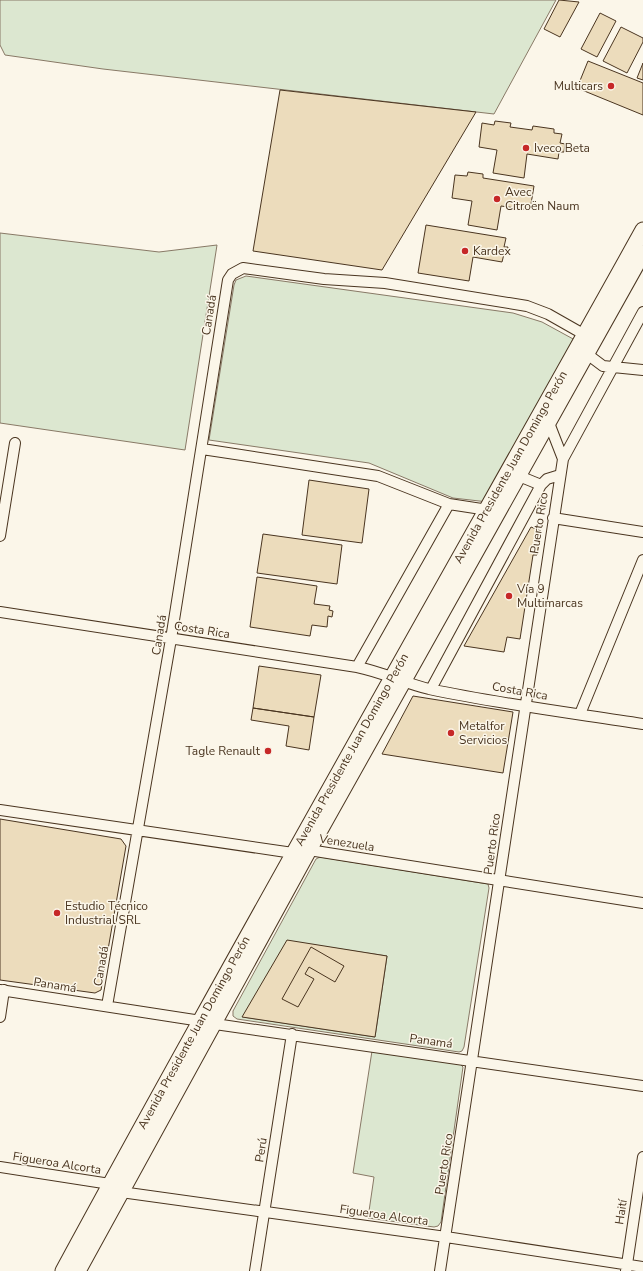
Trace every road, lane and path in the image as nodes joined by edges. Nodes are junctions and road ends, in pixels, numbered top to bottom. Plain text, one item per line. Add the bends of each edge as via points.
1 (643, 230) edge
2 (643, 253) edge
3 (643, 312) edge
4 (585, 335) junction
5 (587, 354) junction
6 (614, 367) junction
7 (643, 370) edge
8 (549, 423) junction
9 (15, 443) dead end
10 (202, 449) junction
11 (563, 459) junction
12 (560, 475) junction
13 (519, 476) junction
14 (541, 485) junction
15 (449, 504) junction
16 (488, 510) junction
17 (553, 518) junction
18 (643, 532) edge
19 (0, 536) edge
20 (643, 560) edge
21 (0, 612) edge
22 (171, 638) junction
23 (357, 666) junction
24 (398, 681) junction
25 (431, 689) junction
26 (526, 706) junction
27 (580, 714) junction
28 (643, 724) edge
29 (0, 810) edge
30 (139, 831) junction
31 (309, 850) junction
32 (293, 854) junction
33 (500, 881) junction
34 (643, 903) edge
35 (2, 990) edge
36 (107, 1006) junction
37 (0, 1017) edge
38 (208, 1022) junction
39 (292, 1034) junction
40 (473, 1060) junction
41 (643, 1086) edge
42 (643, 1157) edge
43 (0, 1167) edge
44 (116, 1188) junction
45 (265, 1211) junction
46 (446, 1237) junction
47 (643, 1267) edge
48 (626, 1268) edge
49 (63, 1271) edge
50 (78, 1271) edge
51 (255, 1271) edge
52 (440, 1271) edge

1 - 4 main road, Avenida Presidente Juan Domingo Perón
2 - 5 main road, Avenida Presidente Juan Domingo Perón
3 - 6 street
4 - 10 street, Canadá via 548,314 527,306 385,283 324,279 243,268 237,270 228,280
4 - 16 main road, Avenida Presidente Juan Domingo Perón
5 - 6 street via 603,366
5 - 8 main road, Avenida Presidente Juan Domingo Perón
6 - 7 street
6 - 11 street
8 - 11 street
8 - 13 main road, Avenida Presidente Juan Domingo Perón
9 - 19 street
10 - 15 street via 378,476
10 - 22 street, Canadá
11 - 12 street, Puerto Rico
12 - 14 street
12 - 17 street, Puerto Rico
13 - 14 street
13 - 24 main road, Avenida Presidente Juan Domingo Perón
14 - 25 street
15 - 16 street
15 - 23 street
16 - 24 main road, Avenida Presidente Juan Domingo Perón
17 - 18 street
17 - 26 street, Puerto Rico
20 - 27 street
21 - 22 street, Costa Rica
22 - 23 street, Costa Rica
22 - 30 street, Canadá
23 - 24 street, Costa Rica via 376,670
24 - 25 street, Costa Rica
24 - 31 main road, Avenida Presidente Juan Domingo Perón
24 - 32 main road, Avenida Presidente Juan Domingo Perón
25 - 26 street, Costa Rica
26 - 27 street, Costa Rica
26 - 33 street, Puerto Rico
27 - 28 street, Costa Rica
29 - 30 street, Venezuela
30 - 32 street, Venezuela
30 - 36 street, Canadá
31 - 32 street, Venezuela
31 - 33 street, Venezuela
31 - 38 main road, Avenida Presidente Juan Domingo Perón
32 - 38 main road, Avenida Presidente Juan Domingo Perón
33 - 34 street, Venezuela
33 - 40 street, Puerto Rico
35 - 36 street, Panamá
35 - 37 street
36 - 38 street, Panamá
38 - 39 street, Panamá
38 - 44 main road, Avenida Presidente Juan Domingo Perón
39 - 40 street, Panamá
39 - 45 street, Perú
40 - 41 street, Panamá
40 - 46 street, Puerto Rico
42 - 48 street, Haití
43 - 44 street, Figueroa Alcorta
44 - 45 street, Figueroa Alcorta
44 - 49 main road, Avenida Presidente Juan Domingo Perón
44 - 50 main road, Avenida Presidente Juan Domingo Perón
45 - 46 street, Figueroa Alcorta
45 - 51 street, Perú
46 - 48 street, Figueroa Alcorta
46 - 52 street, Puerto Rico
47 - 48 street, Figueroa Alcorta

